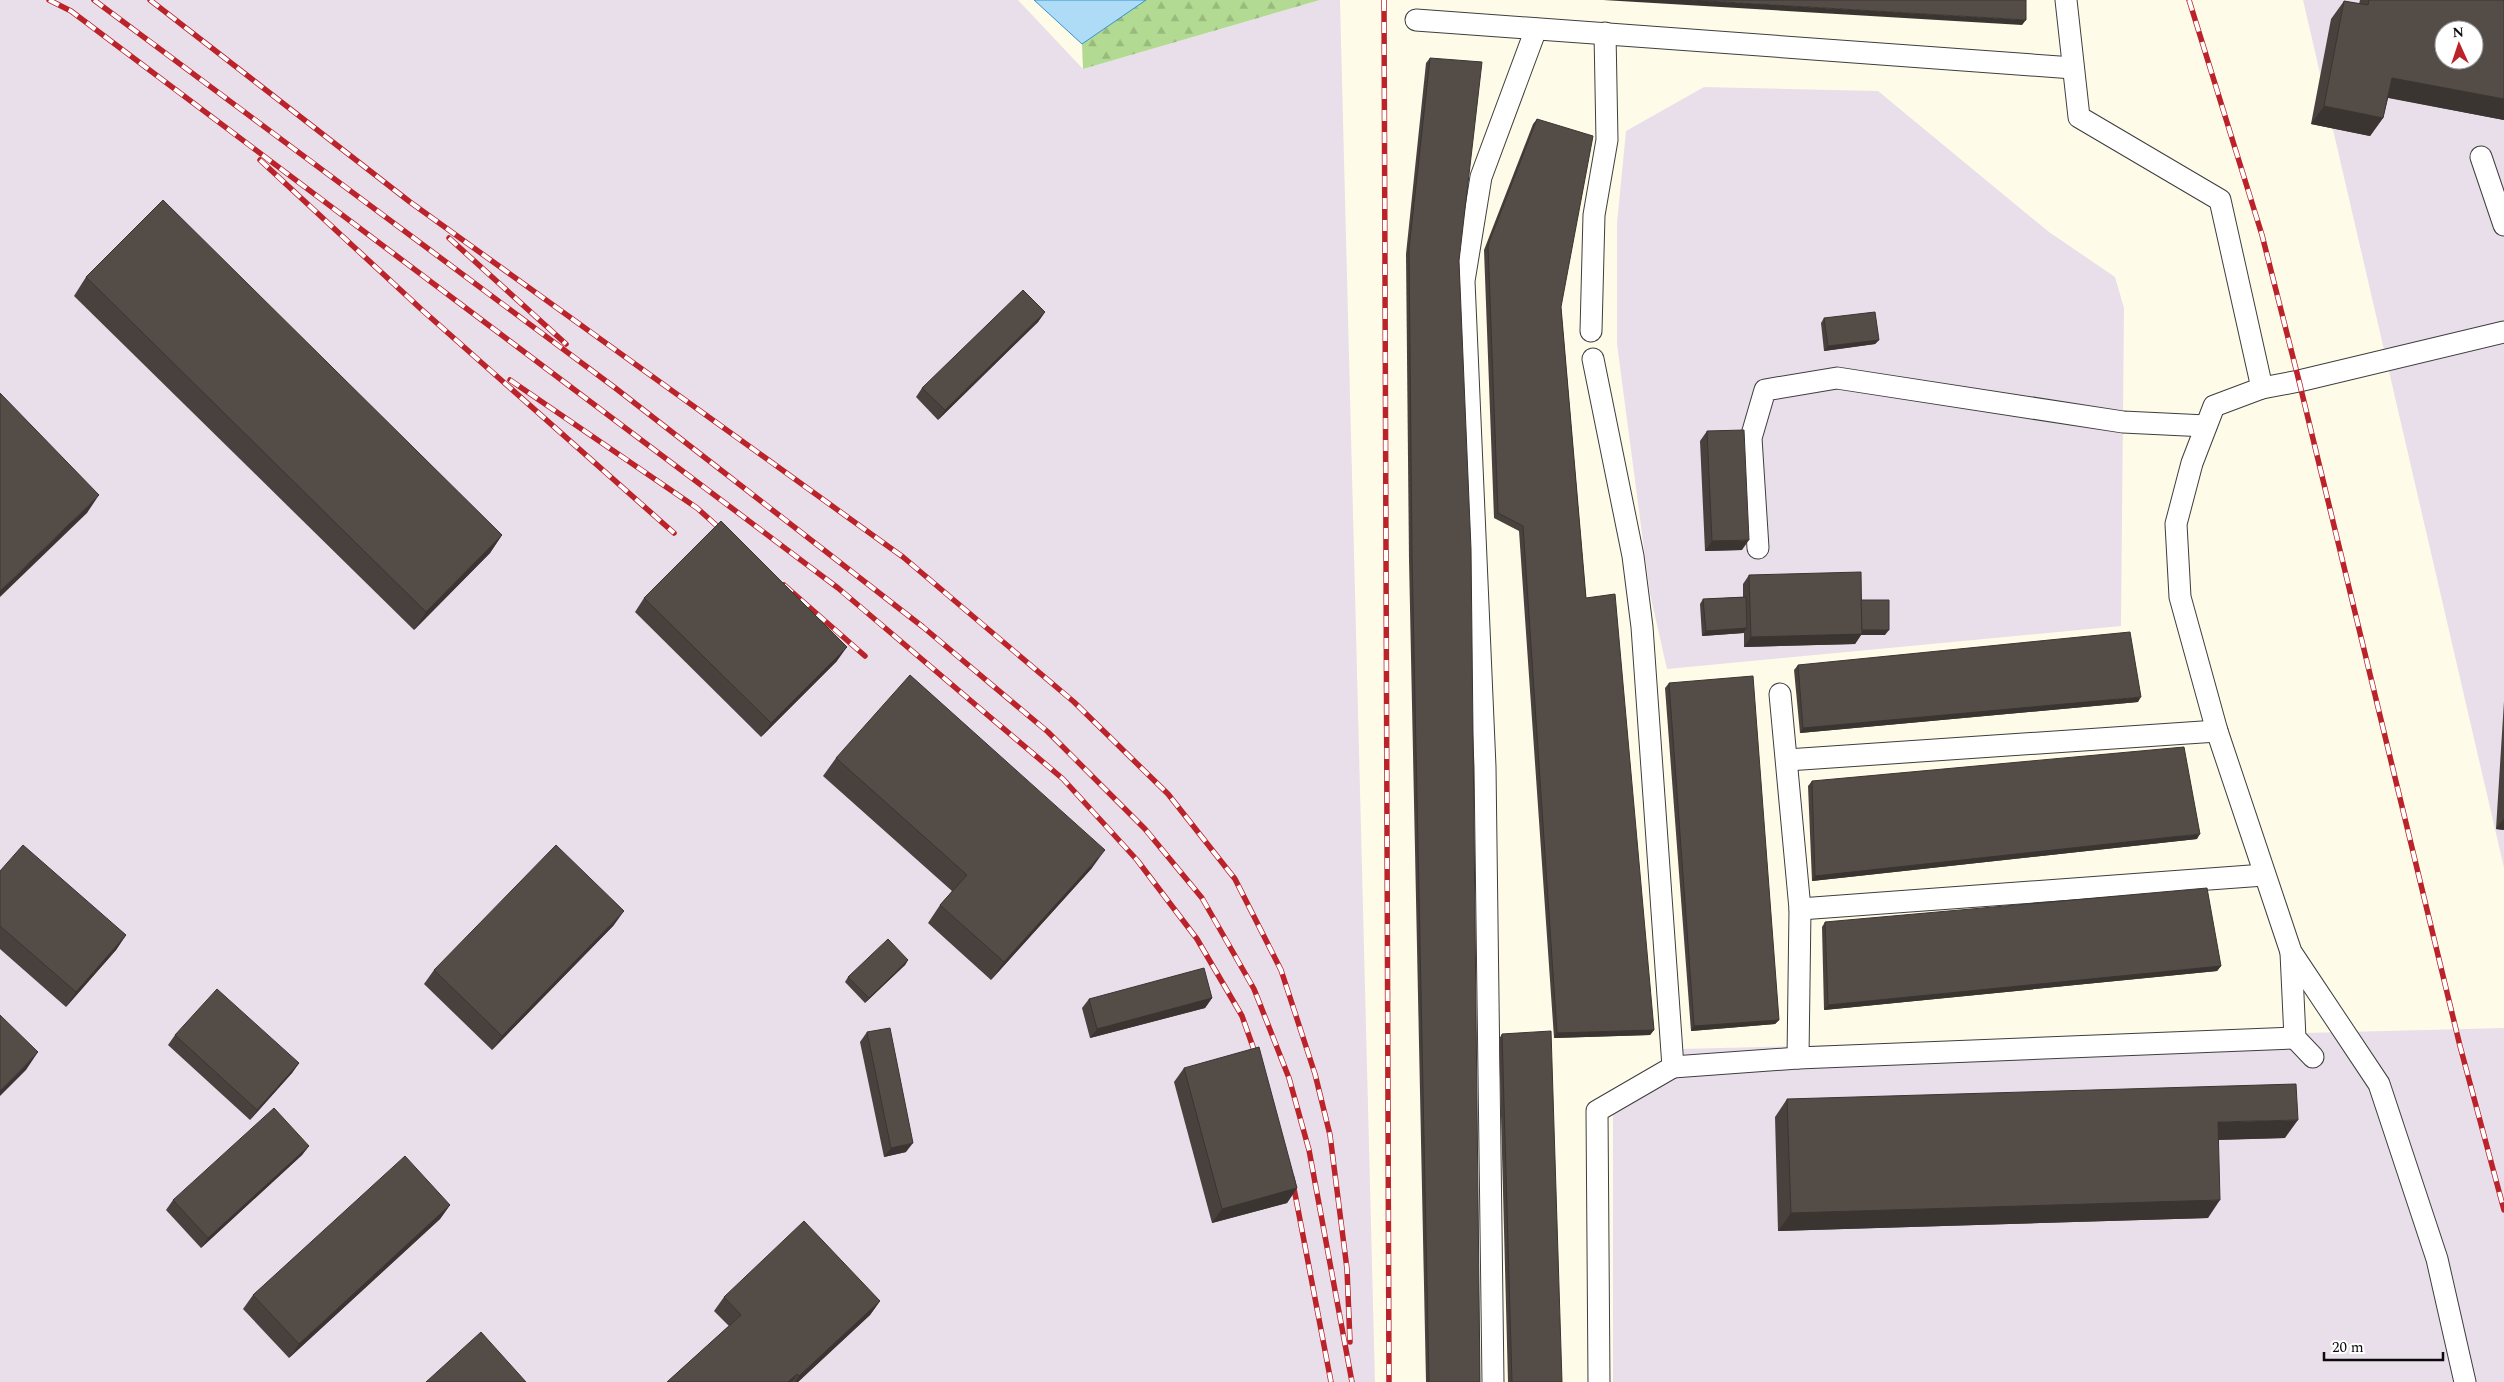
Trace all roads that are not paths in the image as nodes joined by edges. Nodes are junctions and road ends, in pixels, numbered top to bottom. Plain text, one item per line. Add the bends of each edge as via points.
1 (2066, 0) edge
2 (1416, 20) dead end
3 (1536, 29) junction
4 (1605, 33) junction
5 (2073, 68) junction
6 (2481, 158) dead end
7 (2504, 225) edge
8 (1591, 331) dead end
9 (2504, 332) edge
10 (1593, 359) dead end
11 (2262, 388) junction
12 (2206, 426) junction
13 (1758, 548) dead end
14 (1780, 694) dead end
15 (2217, 731) junction
16 (1787, 760) junction
17 (2264, 875) junction
18 (1800, 909) junction
19 (2291, 952) junction
20 (2295, 1038) junction
21 (2313, 1057) dead end
22 (1798, 1058) junction
23 (1673, 1067) junction
24 (1493, 1382) edge
25 (1599, 1382) edge
26 (2465, 1382) edge

1 - 5 lane
2 - 3 lane
3 - 4 lane
3 - 24 lane via 1481,177 1464,281 1485,767
4 - 5 lane
4 - 8 lane via 1607,140 1594,214
5 - 11 lane via 2079,117 2220,200
6 - 7 lane
9 - 11 lane
10 - 23 lane via 1633,556 1642,627
11 - 12 lane via 2214,406
12 - 13 lane via 2123,422 1837,378 1765,390 1751,438
12 - 15 lane via 2192,463 2176,524 2180,596
14 - 16 lane
15 - 16 lane
15 - 17 lane
16 - 18 lane
17 - 18 lane
17 - 19 lane
18 - 22 lane
19 - 20 lane
19 - 26 lane via 2378,1084 2437,1259
20 - 21 lane
20 - 22 lane
22 - 23 lane
23 - 25 lane via 1597,1111

